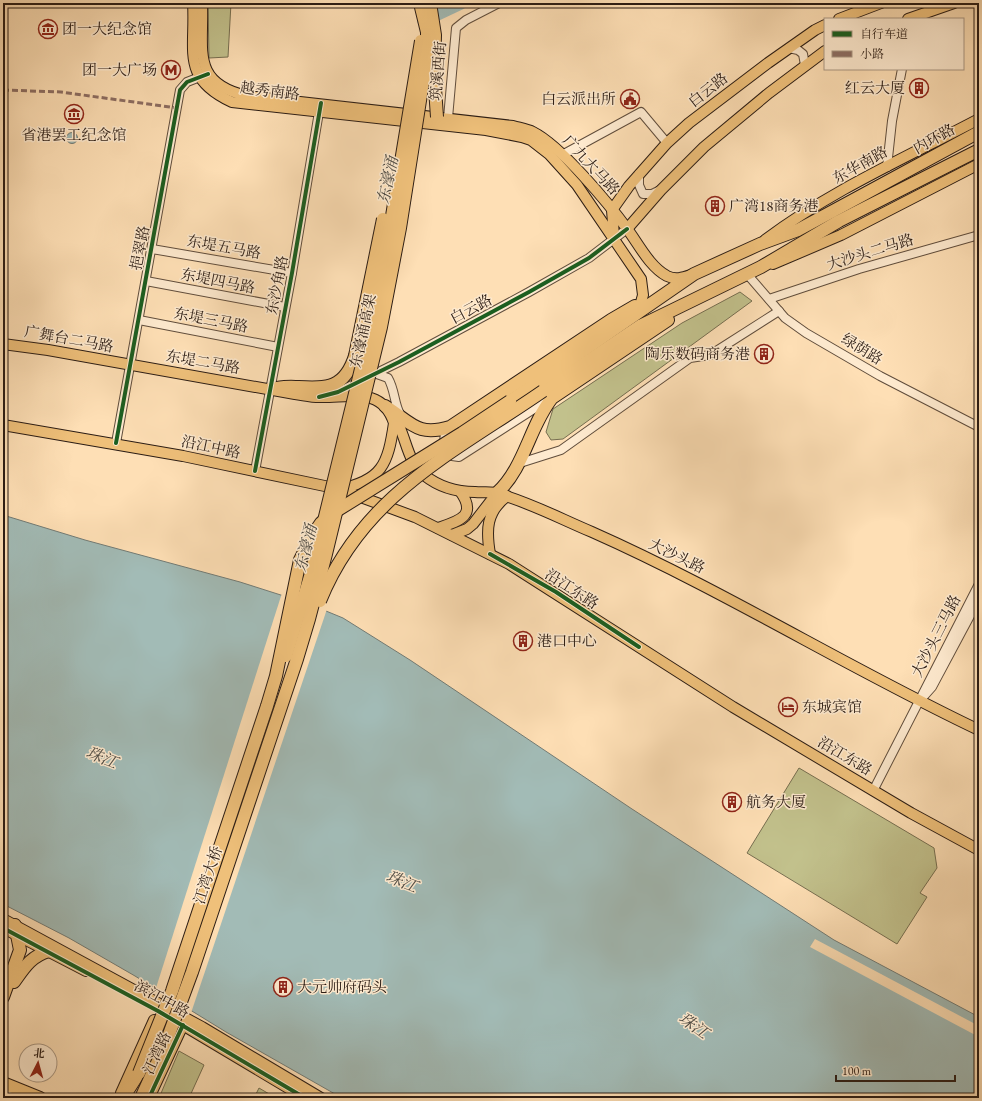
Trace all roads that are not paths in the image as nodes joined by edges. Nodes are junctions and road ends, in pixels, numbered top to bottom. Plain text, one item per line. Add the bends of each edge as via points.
1 (193, 3) edge
2 (202, 3) edge
3 (420, 3) edge
4 (430, 3) edge
5 (499, 3) edge
6 (881, 3) edge
7 (954, 3) edge
8 (936, 6) edge
9 (842, 18) edge
10 (914, 18) edge
11 (824, 26) edge
12 (790, 48) junction
13 (824, 52) edge
14 (804, 65) junction
15 (902, 70) edge
16 (203, 75) junction
17 (320, 108) junction
18 (401, 118) junction
19 (979, 119) edge
20 (440, 120) junction
21 (979, 132) edge
22 (667, 143) junction
23 (979, 150) edge
24 (562, 154) junction
25 (979, 164) edge
26 (887, 167) junction
27 (639, 174) junction
28 (661, 190) junction
29 (612, 210) junction
30 (627, 229) junction
31 (979, 235) edge
32 (614, 238) junction
33 (760, 244) junction
34 (152, 249) junction
35 (761, 267) junction
36 (292, 273) junction
37 (694, 274) junction
38 (747, 274) junction
39 (146, 281) junction
40 (769, 299) junction
41 (285, 307) junction
42 (640, 308) junction
43 (779, 311) junction
44 (138, 320) junction
45 (3, 344) edge
46 (278, 347) junction
47 (130, 365) junction
48 (374, 374) junction
49 (270, 389) junction
50 (548, 394) junction
51 (319, 397) junction
52 (385, 406) junction
53 (402, 417) junction
54 (3, 424) edge
55 (450, 427) junction
56 (979, 427) edge
57 (116, 443) junction
58 (520, 463) junction
59 (255, 471) junction
60 (339, 489) junction
61 (460, 491) junction
62 (502, 494) junction
63 (438, 528) junction
64 (452, 535) junction
65 (490, 554) junction
66 (979, 584) edge
67 (979, 598) edge
68 (291, 658) junction
69 (920, 702) junction
70 (267, 706) junction
71 (979, 730) edge
72 (873, 791) junction
73 (979, 850) edge
74 (3, 919) edge
75 (3, 928) edge
76 (16, 930) junction
77 (49, 951) junction
78 (3, 996) edge
79 (158, 1011) junction
80 (173, 1012) junction
81 (183, 1025) junction
82 (139, 1073) junction
83 (3, 1081) edge
84 (3, 1091) edge
85 (20, 1094) edge
86 (40, 1098) edge
87 (118, 1098) edge
88 (123, 1098) edge
89 (129, 1098) edge
90 (141, 1098) edge
91 (149, 1098) edge
92 (306, 1098) edge
93 (321, 1098) edge

1 - 16 main road via 194,67
2 - 16 main road
3 - 18 highway, 东濠涌高架, bridge via 421,34
3 - 68 highway, 东濠涌高架, bridge via 427,32 427,56 400,228 369,382 326,554
4 - 20 highway, bridge via 435,35 434,74
5 - 20 street, 筑溪西街 via 456,28
6 - 9 main road
7 - 8 main road
8 - 10 main road
11 - 12 main road, 白云路
12 - 14 street via 803,54
12 - 22 main road, 白云路 via 722,97
13 - 14 main road, 白云路
14 - 28 main road, 白云路 via 704,147
15 - 26 street
16 - 17 main road, 越秀南路 via 237,93
16 - 34 street, 挹翠路 via 187,82 180,90
17 - 18 main road, 越秀南路
17 - 36 street, 东沙角路
18 - 20 main road, 越秀南路, bridge
18 - 49 highway, bridge via 355,356 348,372 333,386 324,388 293,386
18 - 68 highway, 东濠涌高架, bridge via 383,262 348,423
19 - 26 main road, 东华南路
20 - 24 main road, 广九大马路 via 524,129 543,138
20 - 32 main road, 广九大马路 via 512,135 530,140 539,146 578,185
21 - 33 highway, 内环路 via 798,230
22 - 24 street via 641,112
22 - 27 main road, 白云路
23 - 35 highway, 内环路 via 908,185
24 - 29 main road, 广九大马路
25 - 35 main road via 841,235 792,257
26 - 33 main road, 东华南路 via 800,215
27 - 28 street via 639,185 643,194
27 - 29 main road, 白云路
28 - 30 main road, 白云路
29 - 30 main road, 广九大马路
29 - 32 main road
30 - 32 street, 白云路
30 - 37 main road, 广九大马路 via 662,273 675,278
31 - 40 street, 大沙头二马路 via 859,268
32 - 42 main road, 广九大马路 via 641,279 643,286
32 - 48 street, 白云路 via 589,258
33 - 37 highway, 内环路
34 - 36 street, 东堤五马路
34 - 39 street, 挹翠路
35 - 38 highway, 内环路
36 - 41 street, 东沙角路
37 - 42 highway, 内环路
38 - 40 street, 绿荫路
38 - 50 highway, 内环路 via 640,326
39 - 41 street, 东堤四马路
39 - 44 street, 挹翠路
40 - 43 street, 绿荫路
41 - 46 street, 东沙角路
42 - 55 highway via 611,320
42 - 70 highway, bridge via 510,401 321,523 300,560 276,676
43 - 56 street, 绿荫路 via 806,333 880,376
43 - 58 street via 710,355 690,358 562,450
44 - 46 street, 东堤三马路
44 - 47 street, 挹翠路
45 - 47 main road, 广舞台二马路
46 - 49 street, 东沙角路
47 - 49 main road, 东堤二马路
47 - 57 street, 挹翠路
48 - 51 street, 白云路 via 338,392
48 - 53 street via 388,378 392,385 395,404
49 - 51 main road, 东堤二马路
49 - 59 street, 东沙角路
50 - 55 street via 459,457 452,456 444,441 445,432
50 - 58 highway
50 - 68 highway, 内环路, bridge via 419,474 379,510 355,538 335,568
51 - 52 main road, 东堤二马路 via 363,396 373,398
52 - 53 highway
52 - 60 main road via 394,423 384,463 370,480
52 - 61 main road, 大沙头路 via 397,421 416,467 447,488
53 - 55 highway via 413,426 430,432
54 - 57 main road, 沿江中路
57 - 59 main road, 沿江中路
58 - 62 highway
59 - 60 main road, 沿江中路
60 - 63 main road, 沿江中路
61 - 62 main road, 大沙头路
61 - 63 main road via 466,503 465,516 461,520
62 - 64 main road via 467,530
62 - 65 main road via 489,520 487,537
62 - 69 main road, 大沙头路 via 678,572
63 - 64 main road, 沿江中路
64 - 65 main road, 沿江东路
65 - 72 main road, 沿江东路 via 556,592 630,642
66 - 69 street, 大沙头三马路 via 926,685
67 - 69 street, 大沙头三马路 via 932,687
68 - 70 highway, bridge
68 - 90 highway, 江湾大桥, bridge via 186,991
69 - 71 main road, 大沙头路
69 - 72 street, 大沙头三马路
70 - 82 highway, 江湾大桥, bridge via 172,992
72 - 73 main road, 沿江东路
74 - 76 main road, 滨江中路
75 - 76 main road, 滨江中路
76 - 77 main road, 滨江中路
76 - 78 highway via 19,957
76 - 80 main road, 滨江中路
77 - 78 highway via 40,953 29,961
77 - 79 main road, 滨江中路
79 - 80 main road, 江湾路
79 - 81 main road, 滨江中路
79 - 87 main road, 江湾路
80 - 81 main road, 江湾路
80 - 93 main road, 滨江中路
81 - 91 main road, 江湾路
81 - 92 main road, 滨江中路
82 - 88 highway
82 - 89 highway
83 - 85 highway
84 - 85 street
85 - 86 highway

